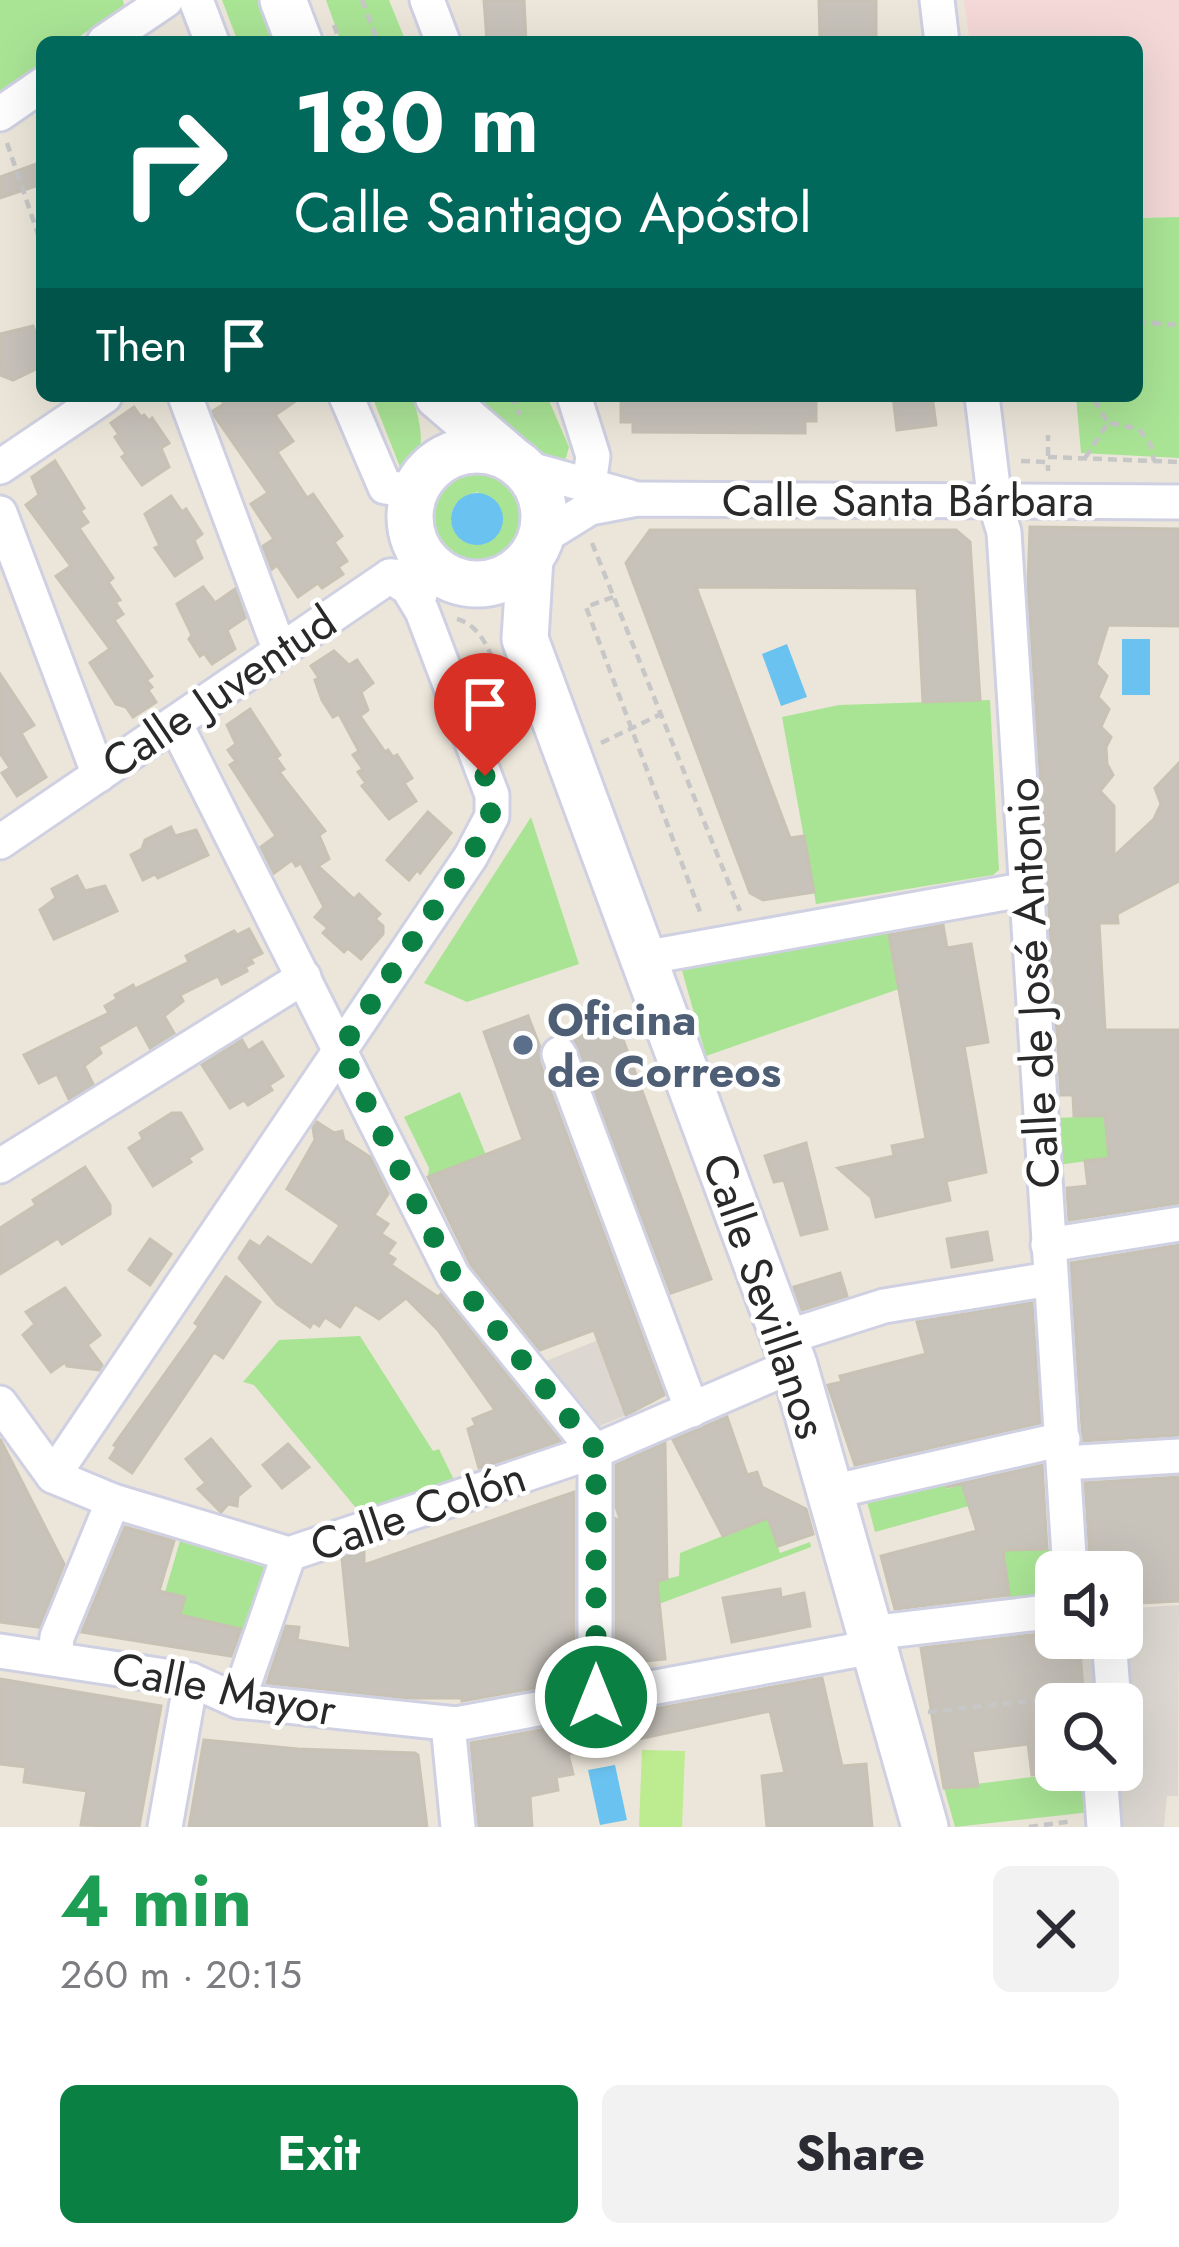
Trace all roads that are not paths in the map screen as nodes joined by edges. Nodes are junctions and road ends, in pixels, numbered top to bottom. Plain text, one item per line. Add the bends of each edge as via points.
1 (166, 0) edge
2 (196, 0) edge
3 (283, 0) edge
4 (427, 0) edge
5 (937, 0) edge
6 (113, 36) edge
7 (210, 36) edge
8 (297, 36) edge
9 (441, 36) edge
10 (941, 36) edge
11 (36, 92) edge
12 (3, 128) edge
13 (96, 402) edge
14 (187, 402) edge
15 (349, 402) edge
16 (432, 402) edge
17 (440, 402) edge
18 (576, 402) edge
19 (983, 402) edge
20 (515, 462) junction
21 (0, 467) edge
22 (424, 476) junction
23 (589, 485) junction
24 (637, 499) junction
25 (995, 502) junction
26 (1179, 502) edge
27 (0, 513) edge
28 (535, 549) junction
29 (429, 585) junction
30 (525, 639) junction
31 (280, 651) junction
32 (175, 723) junction
33 (99, 775) junction
34 (0, 842) edge
35 (1028, 889) junction
36 (643, 958) junction
37 (304, 977) junction
38 (340, 1050) junction
39 (559, 1054) dead end
40 (0, 1166) edge
41 (1179, 1224) edge
42 (1049, 1262) junction
43 (789, 1352) junction
44 (0, 1403) edge
45 (692, 1410) junction
46 (596, 1451) junction
47 (1063, 1451) junction
48 (1179, 1456) edge
49 (53, 1476) junction
50 (831, 1492) junction
51 (112, 1501) junction
52 (1069, 1551) edge
53 (289, 1554) junction
54 (1035, 1614) edge
55 (872, 1640) junction
56 (0, 1651) edge
57 (55, 1658) junction
58 (191, 1680) junction
59 (596, 1697) junction
60 (238, 1700) junction
61 (448, 1724) junction
62 (1099, 1791) edge
63 (1098, 1823) edge
64 (165, 1827) edge
65 (458, 1827) edge
66 (925, 1827) edge

1 - 6 street
2 - 7 street
3 - 8 main road
4 - 9 street
5 - 10 street
11 - 12 street
13 - 21 street
14 - 31 street
15 - 22 street via 385,487 406,490
16 - 22 main road
17 - 20 main road
18 - 23 street via 593,456
19 - 25 street, Calle de José Antonio
20 - 22 main road via 467,451
20 - 23 street, Calle Santa Bárbara
20 - 28 main road via 542,500
22 - 29 main road via 410,514
23 - 24 street, Calle Santa Bárbara
24 - 25 street, Calle Santa Bárbara
24 - 28 street, Calle Santa Bárbara via 590,508
25 - 26 street, Calle Santa Bárbara
25 - 35 street, Calle de José Antonio via 1004,532
27 - 33 street
28 - 29 main road via 502,579
28 - 30 main road, Calle Sevillanos
29 - 30 main road, Calle Sevillanos
29 - 31 street, Calle Juventud
29 - 38 street via 492,795 491,816
30 - 36 main road, Calle Sevillanos
31 - 32 street, Calle Juventud
32 - 33 street, Calle Juventud
32 - 37 street
33 - 34 street, Calle Juventud
35 - 36 street
35 - 42 street, Calle de José Antonio
36 - 43 main road, Calle Sevillanos
37 - 38 street
37 - 40 street
38 - 46 street via 453,1276
38 - 49 street
39 - 45 street
41 - 42 street, Calle Colón
42 - 43 street, Calle Colón via 884,1306
42 - 47 street, Calle de José Antonio
43 - 45 street, Calle Colón
43 - 50 main road, Calle Sevillanos
44 - 49 street
45 - 46 street, Calle Colón
46 - 53 street, Calle Colón
46 - 59 street
47 - 48 street
47 - 50 street
47 - 52 street, Calle de José Antonio
49 - 51 street, Calle Colón
50 - 55 main road, Calle Sevillanos
51 - 53 street, Calle Colón
51 - 57 street
53 - 60 street
54 - 55 street, Calle Mayor
55 - 59 street, Calle Mayor
55 - 66 main road, Calle Sevillanos
56 - 57 street, Calle Mayor
57 - 58 street, Calle Mayor
58 - 60 street, Calle Mayor
58 - 64 street
59 - 61 street, Calle Mayor
60 - 61 street, Calle Mayor
61 - 65 street
62 - 63 street

